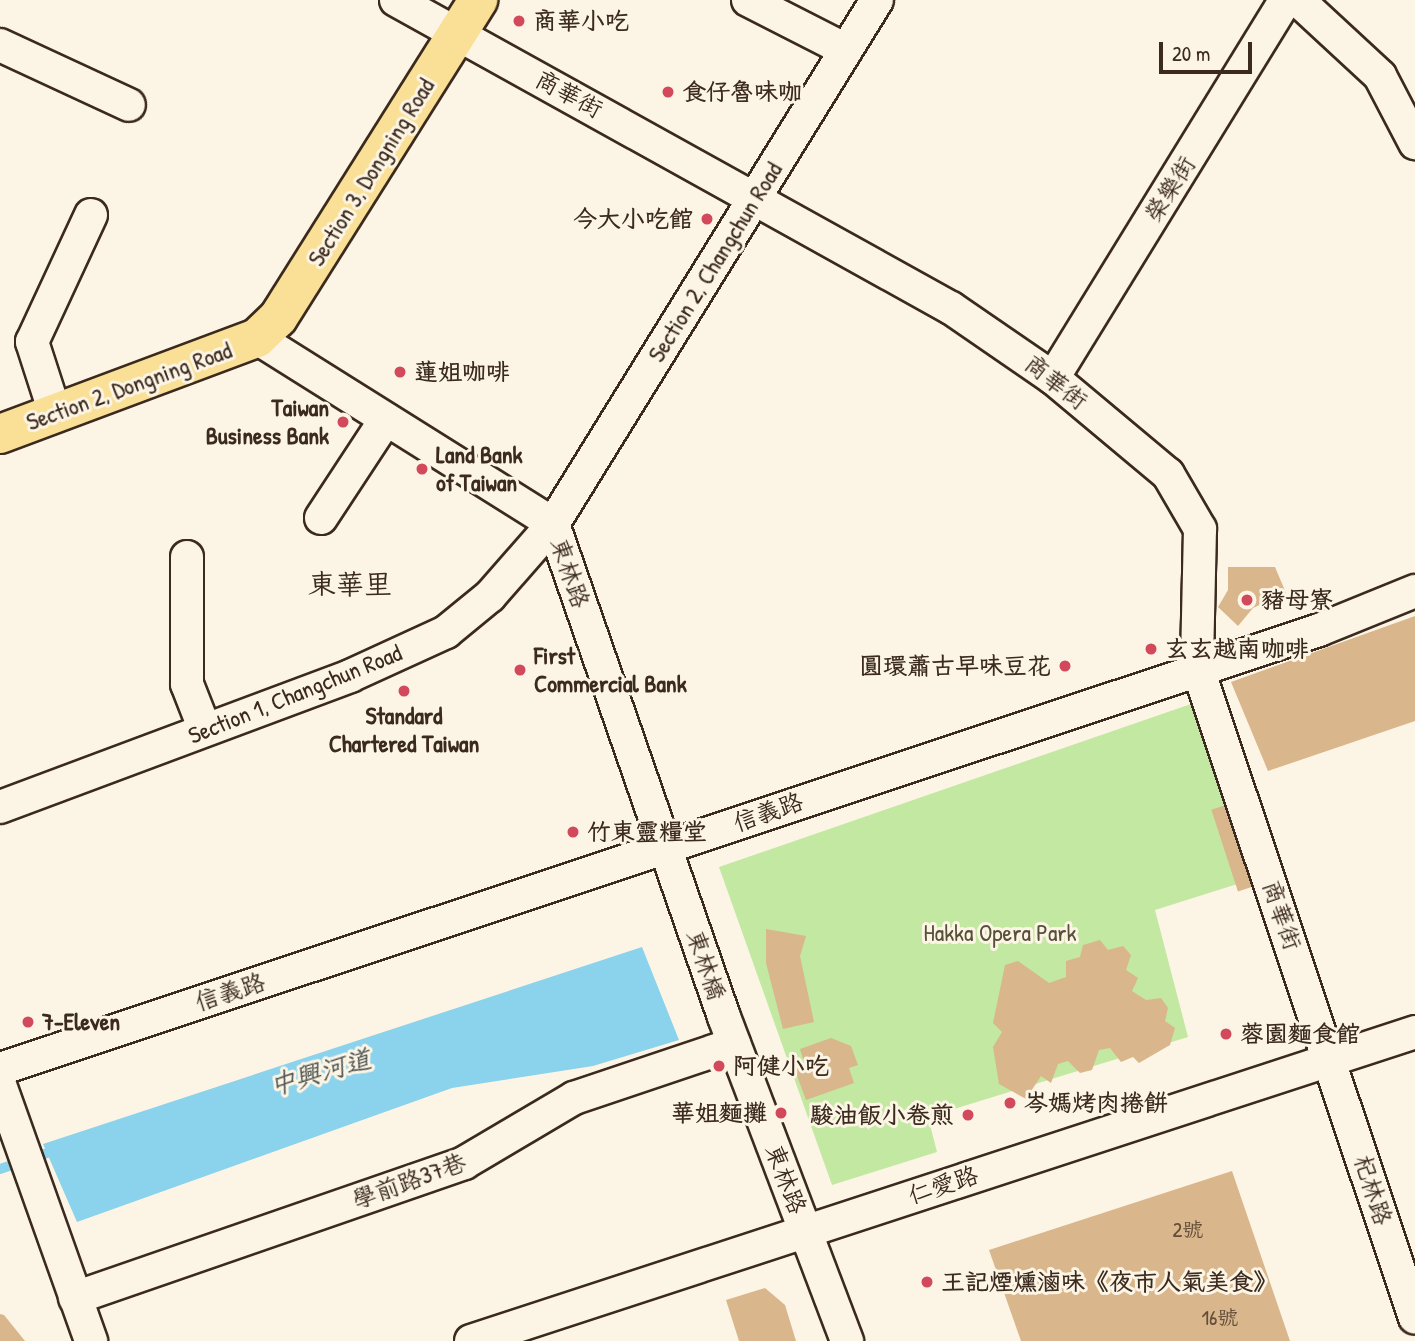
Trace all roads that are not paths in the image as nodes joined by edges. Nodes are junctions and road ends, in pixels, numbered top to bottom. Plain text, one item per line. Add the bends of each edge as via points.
1 (396, 0) edge
2 (478, 0) edge
3 (748, 0) edge
4 (877, 0) edge
5 (1286, 0) edge
6 (1298, 0) edge
7 (458, 34) junction
8 (0, 45) edge
9 (846, 50) junction
10 (129, 105) dead end
11 (1415, 143) edge
12 (757, 195) junction
13 (91, 215) dead end
14 (257, 338) junction
15 (1053, 377) junction
16 (55, 413) junction
17 (386, 419) junction
18 (0, 433) edge
19 (321, 518) dead end
20 (553, 524) junction
21 (187, 557) dead end
22 (1415, 592) edge
23 (1197, 666) junction
24 (205, 730) junction
25 (0, 807) edge
26 (665, 847) junction
27 (688, 912) joint
28 (729, 1031) junction
29 (1415, 1032) edge
30 (1331, 1061) junction
31 (0, 1069) edge
32 (0, 1085) edge
33 (805, 1229) junction
34 (75, 1298) junction
35 (1415, 1318) edge
36 (91, 1341) edge
37 (471, 1341) edge
38 (847, 1341) edge

1 - 7 street, 商華街
2 - 7 main road, Section 3, Dongning Road
3 - 9 street
4 - 9 street, Section 2, Changchun Road
5 - 15 street, 榮樂街
6 - 11 street via 1380,76
7 - 12 street, 商華街
7 - 14 main road, Section 3, Dongning Road via 278,318
8 - 10 street
9 - 12 street, Section 2, Changchun Road
12 - 15 street, 商華街 via 951,308
12 - 20 street, Section 2, Changchun Road
13 - 16 street via 32,342
14 - 16 main road, Section 2, Dongning Road
14 - 17 street, 東林路
15 - 23 street, 商華街 via 1168,474 1200,529
16 - 18 main road, Section 2, Dongning Road
17 - 19 street
17 - 20 street, 東林路
20 - 24 street, Section 1, Changchun Road via 490,596 446,632
20 - 26 street, 東林路
21 - 24 street via 187,684
22 - 23 street, 信義路 via 1319,630
23 - 26 street, 信義路
23 - 30 street, 商華街
24 - 25 street, Section 1, Changchun Road
26 - 27 street, 東林路
26 - 31 street, 信義路
27 - 28 street, 東林橋
28 - 33 street, 東林路
28 - 34 street, 學前路37巷 via 574,1098 464,1163
29 - 30 street, 仁愛路
30 - 33 street, 仁愛路
30 - 35 street, 杞林路
32 - 34 street
33 - 37 street, 仁愛路
33 - 38 street, 東林路
34 - 36 street

